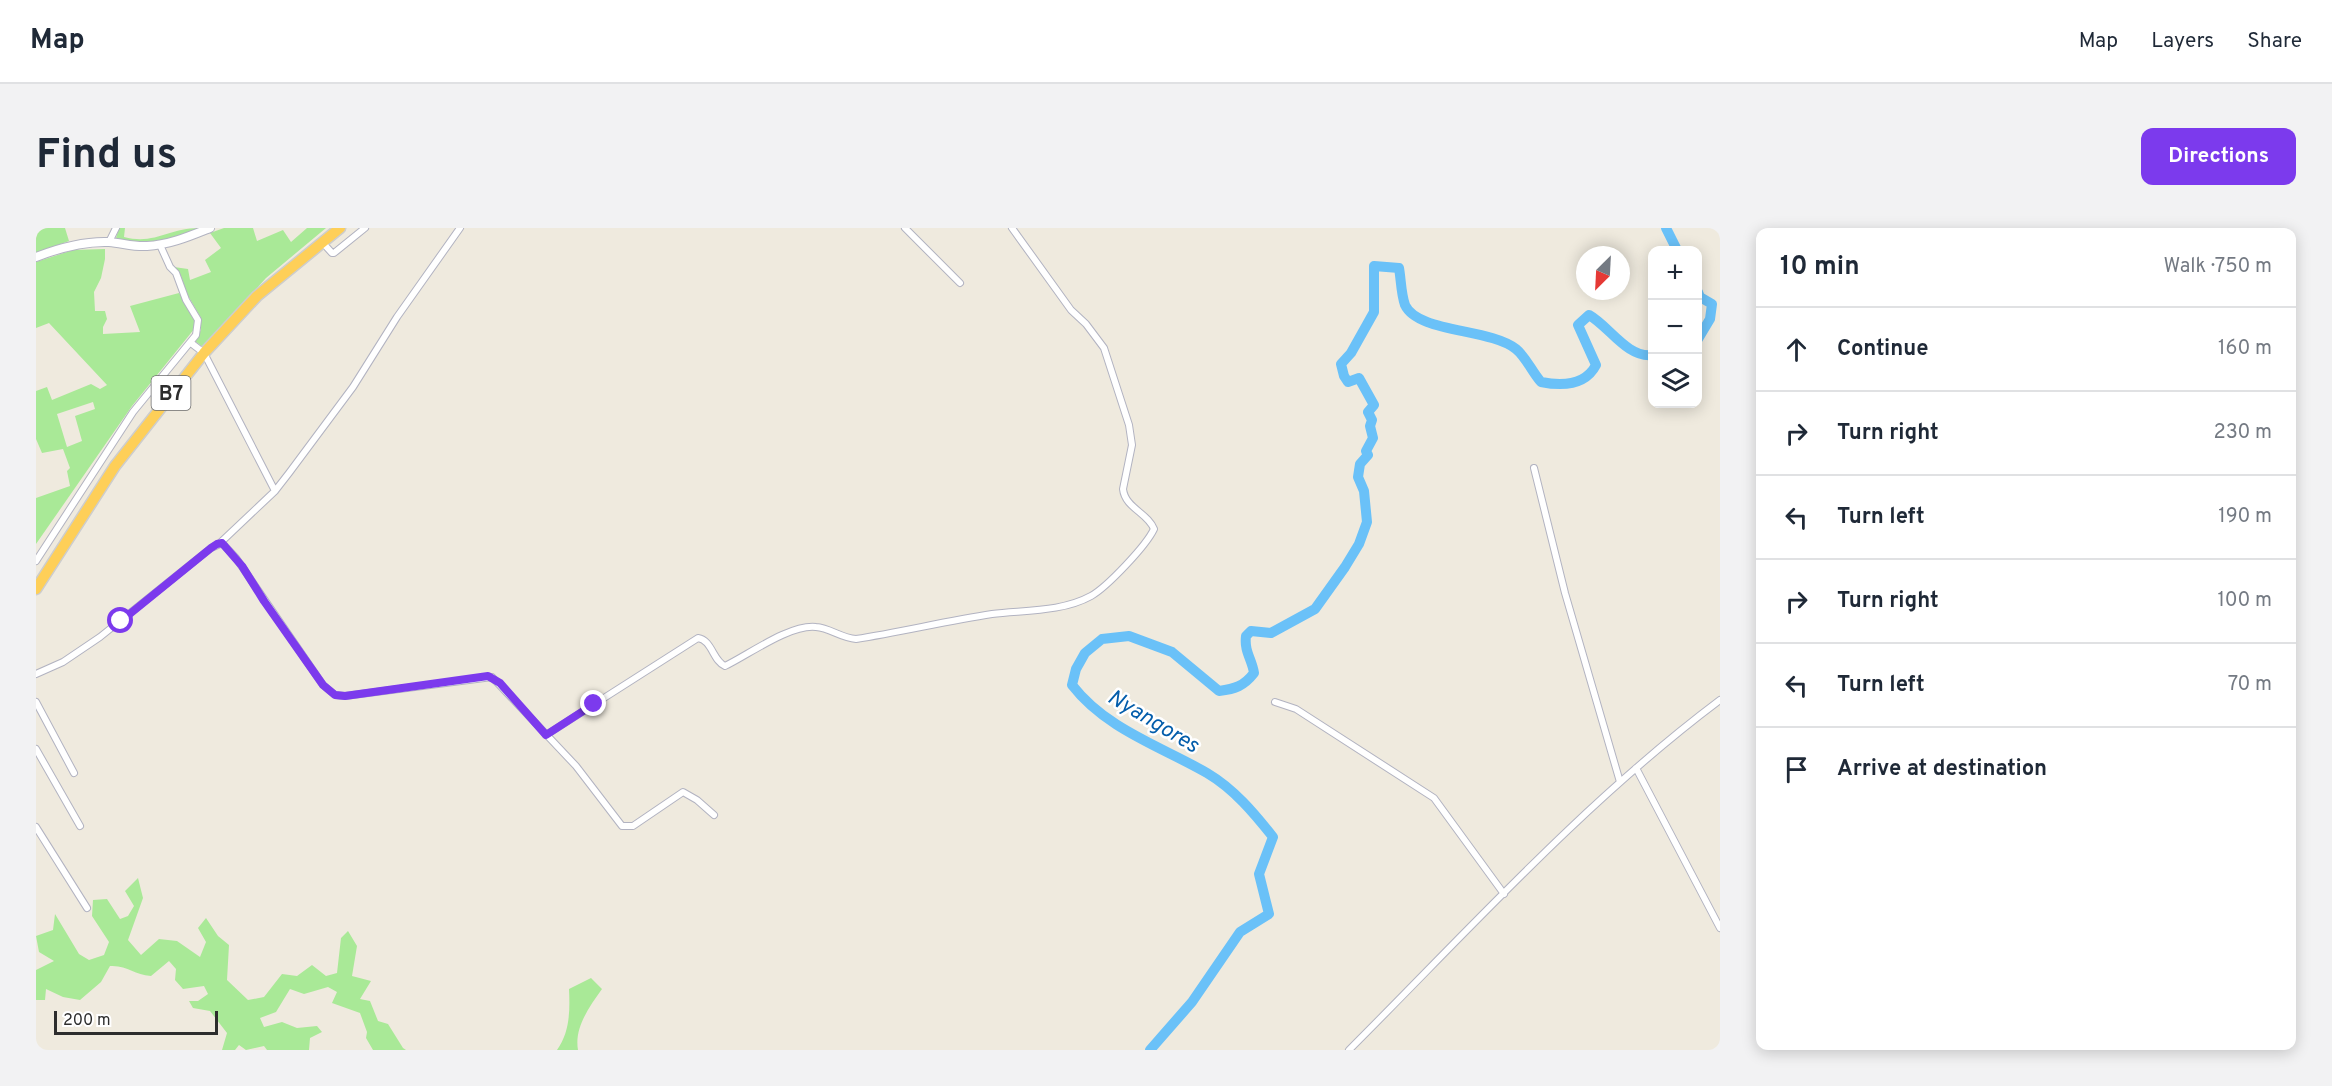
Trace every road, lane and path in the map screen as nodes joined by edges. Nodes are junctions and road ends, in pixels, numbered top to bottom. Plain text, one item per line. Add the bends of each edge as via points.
1 (116, 228) edge
2 (210, 228) edge
3 (339, 228) edge
4 (365, 228) edge
5 (460, 228) edge
6 (905, 228) edge
7 (1011, 228) edge
8 (109, 242) junction
9 (322, 242) junction
10 (160, 245) junction
11 (36, 257) edge
12 (960, 283) dead end
13 (191, 343) junction
14 (204, 353) junction
15 (1534, 468) dead end
16 (275, 490) junction
17 (80, 491) junction
18 (93, 498) junction
19 (219, 543) junction
20 (36, 561) edge
21 (36, 589) edge
22 (36, 674) edge
23 (1720, 700) edge
24 (36, 702) edge
25 (1275, 702) dead end
26 (546, 735) junction
27 (36, 749) edge
28 (1636, 768) junction
29 (74, 773) dead end
30 (1620, 782) junction
31 (714, 815) dead end
32 (80, 826) dead end
33 (36, 827) edge
34 (1504, 894) junction
35 (87, 908) dead end
36 (1720, 928) edge
37 (1349, 1050) edge

1 - 8 street
2 - 10 street
3 - 9 highway, B7
4 - 9 street via 334,253
5 - 16 street via 353,387
6 - 12 street
7 - 26 street via 1071,310 1098,338 1124,406 1132,445 1124,496 1154,530 1120,571 1100,590 1075,603 856,639 807,627 759,646 725,666 703,638 698,638
8 - 10 street
8 - 11 street via 57,249
9 - 14 highway, B7 via 257,296
10 - 13 street via 198,320
13 - 14 street
13 - 17 street via 133,412
14 - 16 street
14 - 18 highway, B7 via 138,434
15 - 30 street via 1565,593
16 - 19 street
17 - 18 street
17 - 20 street
18 - 21 highway, B7
19 - 22 street via 100,638
19 - 26 street via 236,558 330,692 345,696 488,676 500,683
23 - 28 street
24 - 29 street
25 - 34 street via 1296,709 1433,797
26 - 31 street via 576,766 622,826 633,826 683,792
27 - 32 street
28 - 30 street
28 - 36 street
30 - 34 street
33 - 35 street
34 - 37 street

